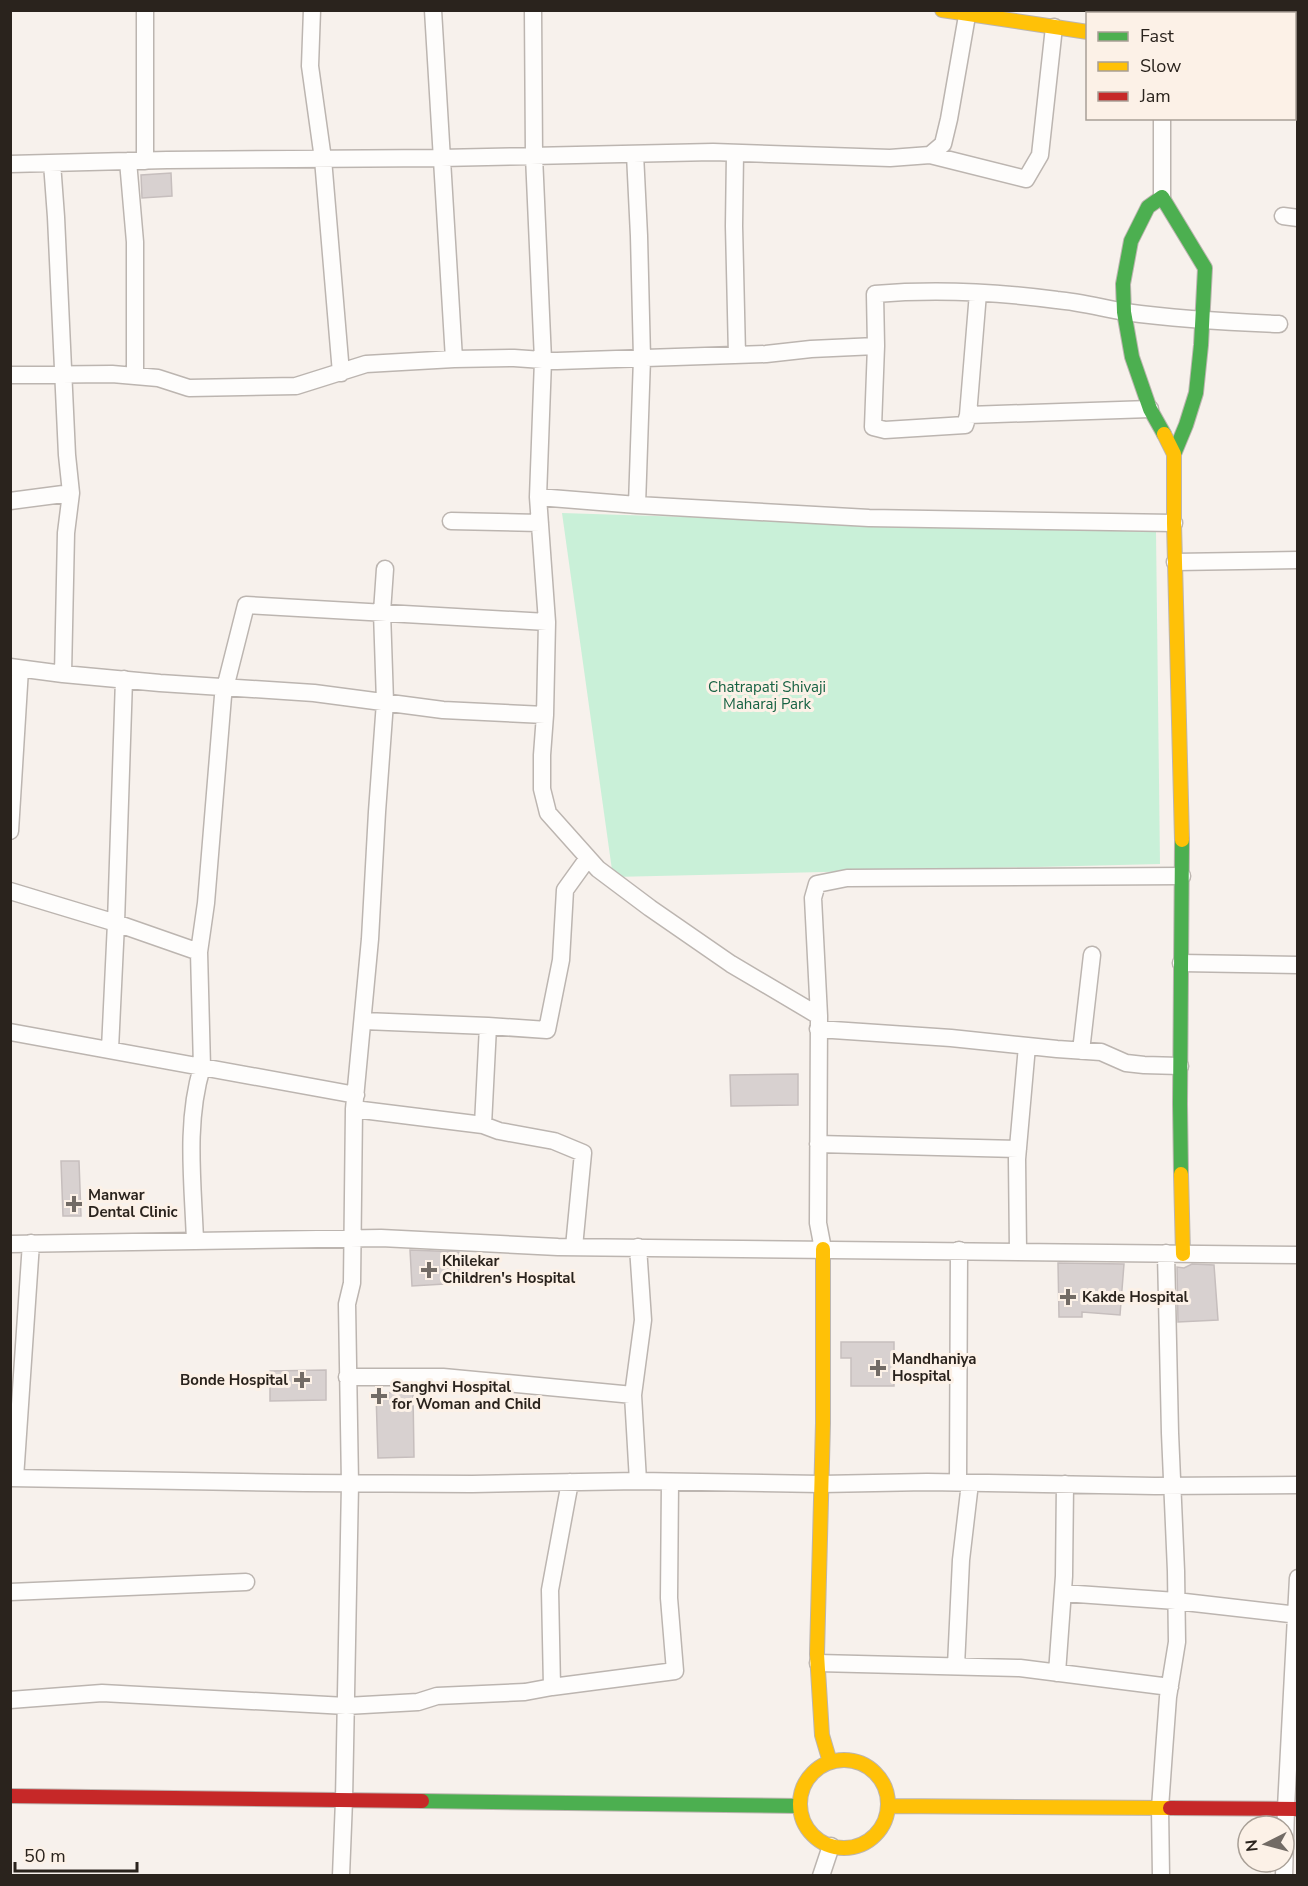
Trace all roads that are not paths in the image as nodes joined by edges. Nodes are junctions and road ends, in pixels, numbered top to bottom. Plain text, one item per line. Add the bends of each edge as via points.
1 (145, 10) edge
2 (312, 10) edge
3 (433, 10) edge
4 (533, 10) edge
5 (942, 10) edge
6 (968, 12) edge
7 (1054, 27) junction
8 (1086, 32) edge
9 (1162, 120) edge
10 (735, 153) junction
11 (635, 154) junction
12 (930, 155) junction
13 (534, 156) junction
14 (441, 158) junction
15 (323, 159) junction
16 (136, 161) junction
17 (52, 163) junction
18 (10, 164) edge
19 (1162, 197) junction
20 (978, 293) junction
21 (1124, 312) junction
22 (1203, 321) junction
23 (1279, 324) dead end
24 (876, 346) junction
25 (737, 355) junction
26 (642, 358) junction
27 (454, 359) junction
28 (543, 360) junction
29 (341, 373) junction
30 (63, 374) junction
31 (10, 375) edge
32 (135, 376) junction
33 (1150, 409) junction
34 (968, 415) junction
35 (1174, 454) junction
36 (71, 493) junction
37 (538, 497) junction
38 (10, 501) edge
39 (637, 505) junction
40 (451, 521) dead end
41 (540, 523) junction
42 (1174, 523) junction
43 (1298, 560) edge
44 (1175, 562) junction
45 (385, 569) dead end
46 (382, 612) junction
47 (547, 622) junction
48 (15, 668) edge
49 (63, 674) junction
50 (124, 679) junction
51 (225, 687) junction
52 (385, 702) junction
53 (545, 715) junction
54 (10, 831) edge
55 (588, 858) junction
56 (1182, 876) junction
57 (10, 891) edge
58 (116, 923) junction
59 (199, 952) junction
60 (1092, 955) dead end
61 (1181, 963) junction
62 (1298, 965) edge
63 (364, 1021) junction
64 (819, 1022) junction
65 (488, 1026) junction
66 (10, 1032) edge
67 (1028, 1046) junction
68 (110, 1049) junction
69 (1081, 1051) junction
70 (1180, 1066) junction
71 (202, 1067) junction
72 (355, 1102) junction
73 (483, 1125) junction
74 (818, 1144) junction
75 (1018, 1149) junction
76 (353, 1239) junction
77 (195, 1241) junction
78 (31, 1243) junction
79 (10, 1244) edge
80 (574, 1247) junction
81 (638, 1247) junction
82 (823, 1249) junction
83 (959, 1250) junction
84 (1018, 1251) junction
85 (1174, 1254) junction
86 (1298, 1255) edge
87 (347, 1377) junction
88 (633, 1395) junction
89 (13, 1478) edge
90 (638, 1481) junction
91 (570, 1482) junction
92 (670, 1482) junction
93 (964, 1483) junction
94 (350, 1484) junction
95 (821, 1484) junction
96 (1065, 1484) junction
97 (1173, 1485) junction
98 (1298, 1485) edge
99 (1298, 1578) edge
100 (246, 1582) dead end
101 (10, 1592) edge
102 (1063, 1593) junction
103 (1176, 1601) junction
104 (1297, 1615) edge
105 (818, 1664) junction
106 (956, 1666) junction
107 (1057, 1673) junction
108 (552, 1687) junction
109 (1170, 1688) junction
110 (10, 1700) edge
111 (346, 1706) junction
112 (830, 1762) junction
113 (10, 1796) edge
114 (344, 1800) junction
115 (800, 1806) junction
116 (889, 1806) junction
117 (1160, 1808) junction
118 (1292, 1809) edge
119 (831, 1846) junction
120 (341, 1875) edge
121 (821, 1875) edge
122 (1161, 1875) edge
123 (1284, 1875) edge

1 - 16 street
2 - 15 street via 310,66
3 - 14 street
4 - 13 street
5 - 6 street
6 - 7 street
6 - 12 street via 943,144
7 - 8 street
7 - 12 street via 1040,155 1026,179
9 - 19 street
10 - 11 street
10 - 12 street via 890,158
10 - 25 street
11 - 13 street
11 - 26 street
13 - 14 street
13 - 28 street
14 - 15 street
14 - 27 street
15 - 16 street
15 - 29 street
16 - 17 street
16 - 32 street
17 - 18 street
17 - 30 street
19 - 21 street via 1148,207 1131,241 1123,284
19 - 22 street via 1205,268
20 - 21 street via 1058,300
20 - 24 street via 875,294
20 - 34 street
21 - 22 street
21 - 33 street via 1132,357
22 - 23 street
22 - 35 street via 1196,393
24 - 25 street
24 - 34 street via 873,427 885,430 965,425
25 - 26 street
26 - 28 street
26 - 39 street
27 - 28 street
27 - 29 street via 366,364
28 - 37 street
29 - 32 street via 296,386 189,388 158,378
30 - 31 street
30 - 32 street
30 - 36 street
33 - 34 street
33 - 35 street
35 - 42 street
36 - 38 street
36 - 49 street via 66,533
37 - 39 street
37 - 41 street
39 - 42 street via 869,518
40 - 41 street
41 - 47 street
42 - 44 street
43 - 44 street
44 - 56 street
45 - 46 street
46 - 47 street
46 - 51 street via 246,605
46 - 52 street
47 - 53 street
48 - 49 street
48 - 54 street
49 - 50 street
50 - 51 street
50 - 58 street
51 - 52 street
51 - 59 street
52 - 53 street via 443,710
52 - 63 street
53 - 55 street via 542,789 548,813
55 - 64 street via 642,902
55 - 65 street via 565,890 561,960 547,1030
56 - 61 street
56 - 64 street via 847,878 817,884 813,898
57 - 58 street
58 - 59 street
58 - 68 street
59 - 71 street
60 - 69 street
61 - 62 street
61 - 70 street
63 - 65 street
63 - 72 street
64 - 67 street
64 - 74 street
65 - 73 street
66 - 68 street
67 - 69 street
67 - 75 street
68 - 71 street
69 - 70 street via 1101,1052 1126,1063
70 - 85 street
71 - 72 street
71 - 77 street via 196,1085 191,1139
72 - 73 street
72 - 76 street
73 - 80 street via 554,1141 583,1153
74 - 75 street
74 - 82 street
75 - 84 street
76 - 77 street
76 - 80 street
76 - 87 street via 352,1283 347,1304
77 - 78 street
78 - 79 street
78 - 89 street
80 - 81 street
81 - 82 street
81 - 88 street via 643,1320
82 - 83 street
82 - 95 street
83 - 84 street
83 - 93 street
84 - 85 street
85 - 86 street
85 - 97 street
87 - 88 street via 443,1377
87 - 94 street
88 - 90 street
89 - 94 street
90 - 91 street
90 - 92 street
91 - 94 street
91 - 108 street via 550,1590
92 - 95 street
92 - 108 street via 669,1598 675,1671
93 - 95 street
93 - 96 street
93 - 106 street
94 - 111 street
95 - 105 street
96 - 97 street
96 - 102 street
97 - 98 street
97 - 103 street
99 - 104 street
100 - 101 street
102 - 103 street
102 - 107 street
103 - 104 street
103 - 109 street via 1177,1642
104 - 118 street
105 - 106 street
105 - 112 street via 822,1736
106 - 107 street
107 - 109 street
108 - 111 street
109 - 117 street
110 - 111 street via 102,1693
111 - 114 street
112 - 115 street via 808,1779
112 - 116 street via 858,1762 871,1768 887,1791
113 - 114 street
114 - 115 street
114 - 120 street
115 - 119 street via 811,1834
116 - 117 street
116 - 119 street via 878,1833 866,1843 852,1848
117 - 118 street
117 - 122 street
118 - 123 street
119 - 121 street

